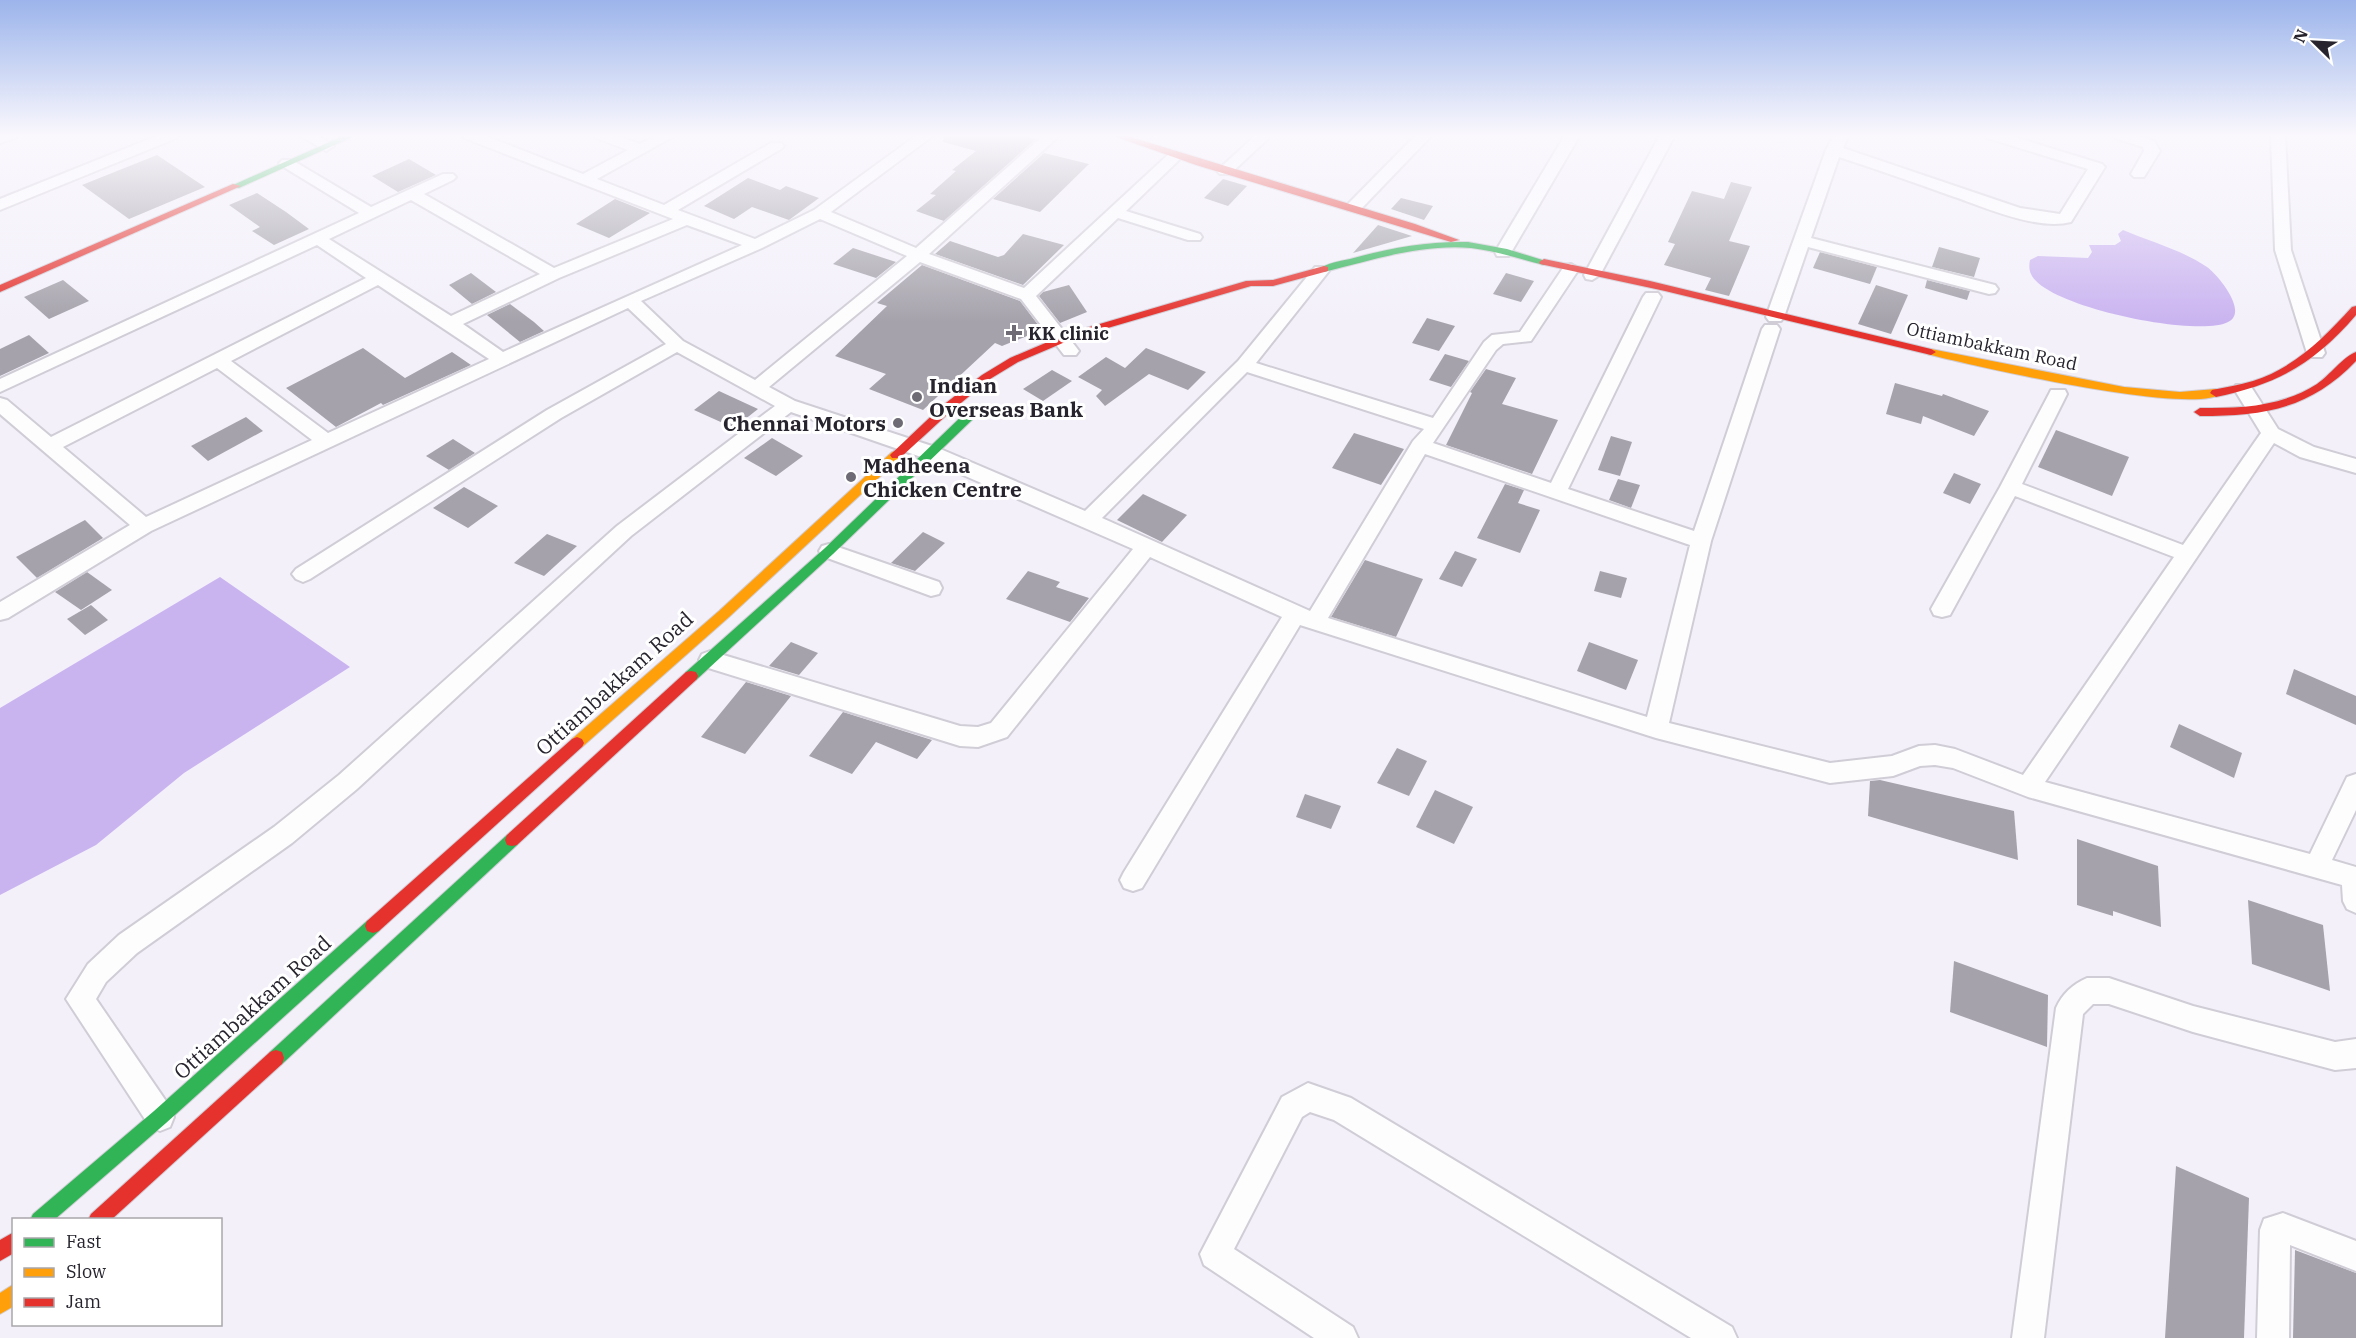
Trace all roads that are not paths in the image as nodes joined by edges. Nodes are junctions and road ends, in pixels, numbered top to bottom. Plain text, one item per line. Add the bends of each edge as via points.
1 (18, 197) edge
2 (210, 197) edge
3 (344, 197) edge
4 (404, 197) edge
5 (418, 197) edge
6 (633, 197) edge
7 (689, 197) edge
8 (841, 197) edge
9 (983, 197) edge
10 (1130, 197) edge
11 (1320, 197) edge
12 (1363, 197) edge
13 (1536, 197) edge
14 (1636, 197) edge
15 (1818, 197) edge
16 (1978, 197) edge
17 (2078, 197) edge
18 (2281, 197) edge
19 (0, 205) edge
20 (1354, 207) junction
21 (668, 210) junction
22 (1114, 212) junction
23 (370, 213) junction
24 (820, 213) junction
25 (689, 218) junction
26 (316, 237) junction
27 (1194, 237) dead end
28 (1802, 241) junction
29 (756, 244) junction
30 (1469, 245) junction
31 (1503, 252) junction
32 (918, 255) junction
33 (1571, 269) junction
34 (1321, 271) junction
35 (553, 274) junction
36 (1595, 276) junction
37 (377, 279) junction
38 (0, 289) edge
39 (1989, 289) dead end
40 (1027, 295) junction
41 (1652, 297) junction
42 (630, 300) junction
43 (2356, 309) edge
44 (1739, 321) dead end
45 (451, 323) junction
46 (1772, 326) junction
47 (677, 345) junction
48 (1065, 345) junction
49 (2316, 353) junction
50 (2356, 355) edge
51 (218, 360) junction
52 (502, 360) junction
53 (1037, 365) dead end
54 (1244, 365) junction
55 (0, 386) edge
56 (757, 388) junction
57 (2243, 389) junction
58 (2060, 395) dead end
59 (0, 404) edge
60 (788, 405) junction
61 (981, 405) dead end
62 (2257, 410) junction
63 (2183, 411) dead end
64 (1437, 426) junction
65 (2271, 433) junction
66 (327, 442) junction
67 (49, 446) junction
68 (906, 446) junction
69 (1420, 446) junction
70 (931, 453) junction
71 (2356, 466) edge
72 (2010, 487) junction
73 (1556, 492) junction
74 (1088, 519) junction
75 (144, 526) junction
76 (1701, 541) junction
77 (1147, 546) junction
78 (830, 551) junction
79 (2187, 554) junction
80 (303, 574) dead end
81 (931, 588) dead end
82 (1942, 609) dead end
83 (0, 612) edge
84 (1305, 618) junction
85 (710, 660) junction
86 (1656, 729) junction
87 (2356, 784) edge
88 (2028, 787) junction
89 (2316, 868) junction
90 (1132, 880) dead end
91 (2355, 885) edge
92 (2356, 1053) edge
93 (160, 1117) junction
94 (41, 1218) edge
95 (99, 1218) edge
96 (12, 1243) edge
97 (0, 1252) edge
98 (2356, 1256) edge
99 (12, 1295) edge
100 (0, 1305) edge
101 (1342, 1338) edge
102 (1721, 1338) edge
103 (2028, 1338) edge
104 (2273, 1338) edge

1 - 19 street
2 - 38 street
3 - 23 street
4 - 23 street
5 - 35 street
6 - 21 street
7 - 21 street
8 - 24 street
9 - 32 street
10 - 22 street
11 - 20 street
12 - 20 street
13 - 31 street
14 - 36 street
15 - 28 street
16 - 17 street via 2016,212 2065,219
18 - 49 street via 2283,250
20 - 30 street
21 - 25 street
22 - 27 street
22 - 40 street
23 - 26 street
24 - 29 street
24 - 32 street
25 - 29 street
25 - 35 street
26 - 37 street
26 - 55 street
28 - 39 street
28 - 46 street
29 - 42 street
30 - 31 street, Ottiambakkam Road
30 - 34 street, Ottiambakkam Road via 1410,249
31 - 33 street, Ottiambakkam Road
32 - 40 street
32 - 56 street
33 - 36 street, Ottiambakkam Road
33 - 64 street via 1525,337 1498,339 1490,345
34 - 48 street, Ottiambakkam Road via 1273,283 1262,293
34 - 54 street
35 - 45 street
36 - 41 street, Ottiambakkam Road
36 - 46 street, Ottiambakkam Road via 1669,289
37 - 45 street
37 - 51 street
40 - 48 street
41 - 44 street, Ottiambakkam Road
41 - 73 street
42 - 47 street
42 - 52 street
43 - 49 street, Ottiambakkam Road
45 - 52 street
46 - 57 street, Ottiambakkam Road via 1862,338 2130,392 2204,395
46 - 76 street
47 - 56 street
47 - 80 street via 554,414
48 - 53 street, Ottiambakkam Road
48 - 68 street, Ottiambakkam Road via 1014,360 986,377
49 - 57 street, Ottiambakkam Road via 2299,367
50 - 62 street via 2333,380 2305,396
51 - 66 street
51 - 67 street
52 - 66 street
54 - 64 street
54 - 74 street
56 - 60 street
57 - 62 street
58 - 72 street
59 - 67 street
60 - 68 street
60 - 93 street via 624,531 283,836 128,944 97,973 80,999
61 - 70 street
62 - 63 street
62 - 65 street
64 - 69 street
65 - 71 street via 2307,452
65 - 79 street
66 - 75 street
67 - 75 street
68 - 70 street
68 - 93 street, Ottiambakkam Road via 724,614
69 - 73 street
69 - 84 street
70 - 74 street
70 - 78 street
72 - 79 street
72 - 82 street
73 - 76 street
74 - 77 street
75 - 83 street
76 - 86 street
77 - 84 street
77 - 85 street via 999,730 978,737 960,736
78 - 81 street
78 - 85 street
79 - 88 street
84 - 86 street
84 - 90 street
85 - 95 street
86 - 88 street via 1830,773 1893,766 1919,756 1935,755
87 - 89 street
88 - 89 street
89 - 91 street
92 - 103 street via 2335,1056 2193,1019 2109,991 2087,992 2070,1008
93 - 94 street, Ottiambakkam Road
96 - 97 street
98 - 104 street via 2292,1230 2275,1230
99 - 100 street
101 - 102 street via 1215,1254 1292,1107 1308,1097 1341,1108

